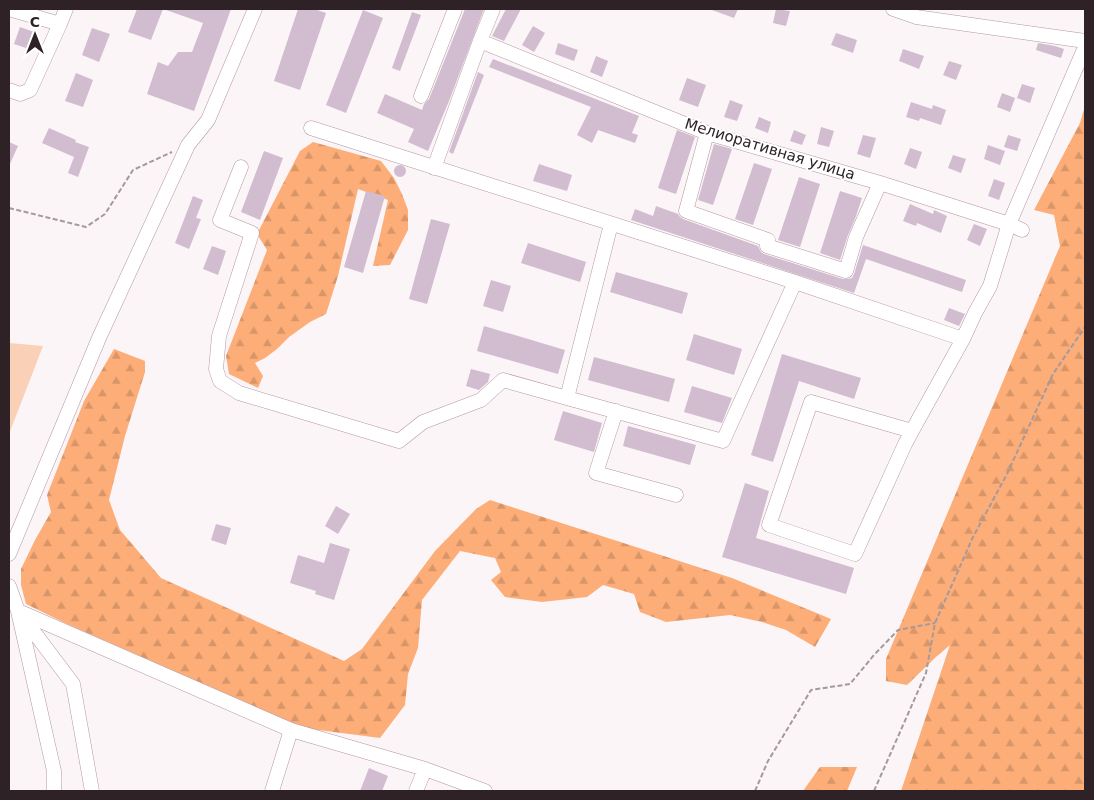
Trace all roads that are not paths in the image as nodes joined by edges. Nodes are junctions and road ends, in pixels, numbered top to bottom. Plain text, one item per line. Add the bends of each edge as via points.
1 (9, 9) edge
2 (66, 9) edge
3 (255, 9) edge
4 (455, 9) edge
5 (493, 9) edge
6 (893, 9) edge
7 (60, 24) junction
8 (480, 41) junction
9 (1085, 41) edge
10 (1085, 47) edge
11 (9, 90) edge
12 (421, 96) dead end
13 (311, 128) dead end
14 (707, 133) junction
15 (241, 167) dead end
16 (434, 168) junction
17 (880, 183) junction
18 (611, 224) junction
19 (1016, 227) junction
20 (795, 282) junction
21 (963, 340) junction
22 (568, 398) junction
23 (616, 411) junction
24 (912, 431) junction
25 (676, 495) dead end
26 (9, 554) edge
27 (9, 586) edge
28 (18, 611) junction
29 (291, 730) junction
30 (425, 769) junction
31 (54, 791) edge
32 (92, 791) edge
33 (272, 791) edge
34 (416, 791) edge
35 (484, 791) edge

1 - 7 street
2 - 7 street
3 - 26 street via 208,120 188,145 99,338
4 - 12 street
5 - 8 street
6 - 9 street via 916,17
7 - 11 street via 30,90 20,94
8 - 14 street, Мелиоративная улица
8 - 16 street
10 - 19 street
13 - 16 street
14 - 17 street, Мелиоративная улица
14 - 17 street via 686,211 768,240 767,246 846,271 856,237
15 - 22 street via 220,220 252,233 219,336 216,369 220,381 239,393 399,441 423,422 481,400 503,380
16 - 18 street
17 - 19 street, Мелиоративная улица
18 - 20 street
18 - 22 street
19 - 21 street
20 - 21 street
20 - 23 street via 723,441
21 - 24 street
22 - 23 street
23 - 25 street via 596,473
24 - 24 street via 855,554 769,525 811,402
27 - 28 street
28 - 29 street
28 - 31 street via 54,771
28 - 32 street via 73,684
29 - 30 street
29 - 33 street
30 - 34 street
30 - 35 street

